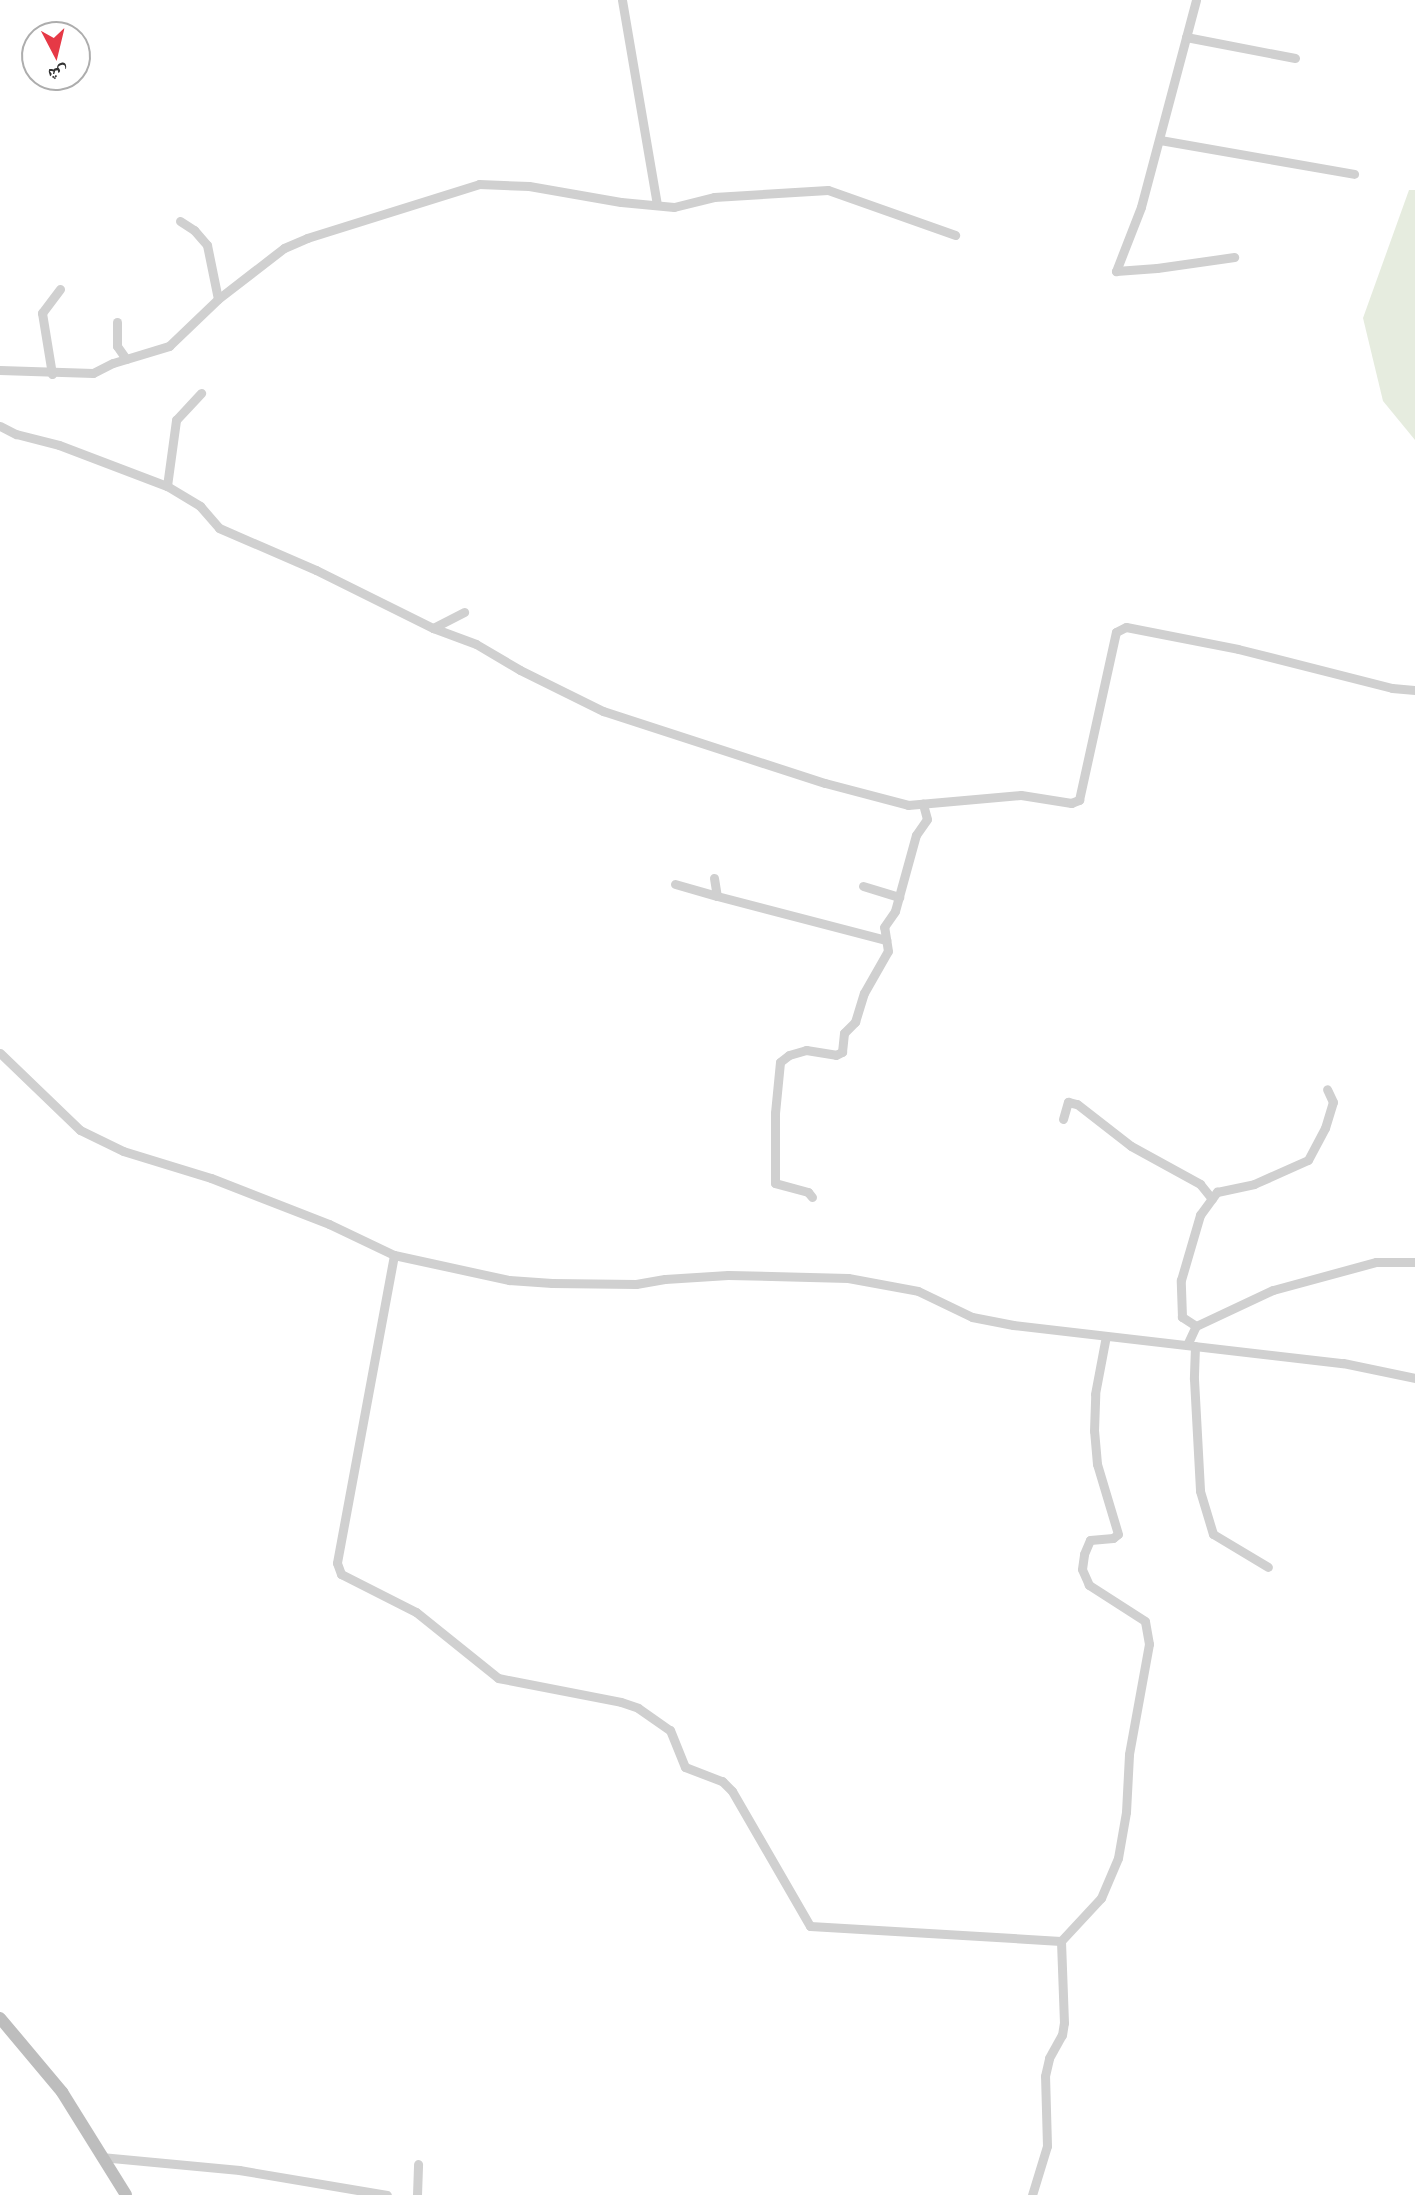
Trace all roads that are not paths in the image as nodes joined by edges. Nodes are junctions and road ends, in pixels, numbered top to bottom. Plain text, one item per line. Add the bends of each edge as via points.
1 (622, 0) edge
2 (1196, 0) edge
3 (1186, 37) junction
4 (1295, 58) dead end
5 (1160, 140) junction
6 (1353, 174) dead end
7 (657, 204) junction
8 (180, 221) dead end
9 (955, 235) dead end
10 (1234, 257) dead end
11 (60, 289) dead end
12 (218, 299) junction
13 (117, 322) dead end
14 (126, 359) junction
15 (0, 370) edge
16 (52, 374) junction
17 (201, 393) dead end
18 (0, 426) edge
19 (167, 486) junction
20 (464, 612) dead end
21 (433, 628) junction
22 (1415, 690) edge
23 (923, 804) junction
24 (714, 878) dead end
25 (675, 884) dead end
26 (863, 886) dead end
27 (717, 896) junction
28 (899, 897) junction
29 (886, 940) junction
30 (0, 1053) edge
31 (1327, 1089) dead end
32 (1063, 1119) dead end
33 (812, 1197) dead end
34 (1212, 1199) junction
35 (394, 1255) junction
36 (1415, 1262) edge
37 (1196, 1326) junction
38 (1106, 1336) junction
39 (1191, 1346) junction
40 (1415, 1378) edge
41 (1268, 1567) dead end
42 (1062, 1941) junction
43 (0, 2018) edge
44 (101, 2157) junction
45 (418, 2164) dead end
46 (126, 2195) edge
47 (387, 2195) edge
48 (417, 2195) edge
49 (1032, 2195) edge

1 - 7 street
2 - 3 street
3 - 4 street
3 - 5 street
5 - 6 street
5 - 10 street via 1116,271
7 - 9 street via 674,207 714,197 828,190
7 - 12 street via 480,184 307,238 285,248
8 - 12 street via 207,245
11 - 16 street via 42,313
12 - 14 street via 169,346
13 - 14 street via 117,346
14 - 16 street via 93,373
15 - 16 street
17 - 19 street via 176,419
18 - 19 street
19 - 21 street via 200,506 219,528
20 - 21 street
21 - 23 street via 476,644 603,711 825,783 908,805
22 - 23 street via 1126,627 1116,632 1079,800 1071,803 1021,795
23 - 28 street via 927,819 916,835
24 - 27 street
25 - 27 street
26 - 28 street
27 - 29 street
28 - 29 street via 884,927
29 - 33 street via 888,951 864,993 855,1022 844,1033 842,1052 806,1050 780,1062 775,1183
30 - 35 street via 80,1130 123,1151 211,1178 330,1224
31 - 34 street via 1333,1102 1308,1160 1254,1184 1217,1192
32 - 34 street via 1068,1102 1077,1104 1131,1146 1200,1184
34 - 37 street via 1200,1215 1181,1280 1182,1317
35 - 38 street via 509,1280 552,1283 636,1284 728,1275 848,1278 918,1291 972,1317
35 - 42 street via 337,1563 341,1574 416,1612 498,1678 621,1702 670,1730 685,1768 722,1782 737,1797 810,1926
36 - 37 street via 1377,1262 1273,1290
37 - 39 street
38 - 39 street
38 - 42 street via 1095,1394 1094,1431 1097,1464 1118,1534 1090,1540 1082,1569 1089,1585 1145,1621 1149,1644 1129,1754 1118,1858 1101,1898
39 - 40 street via 1343,1363
39 - 41 street via 1200,1491 1213,1534
42 - 49 street via 1064,2023 1045,2076 1046,2147
43 - 44 street via 62,2092
44 - 46 street
44 - 47 street via 239,2169
45 - 48 street

